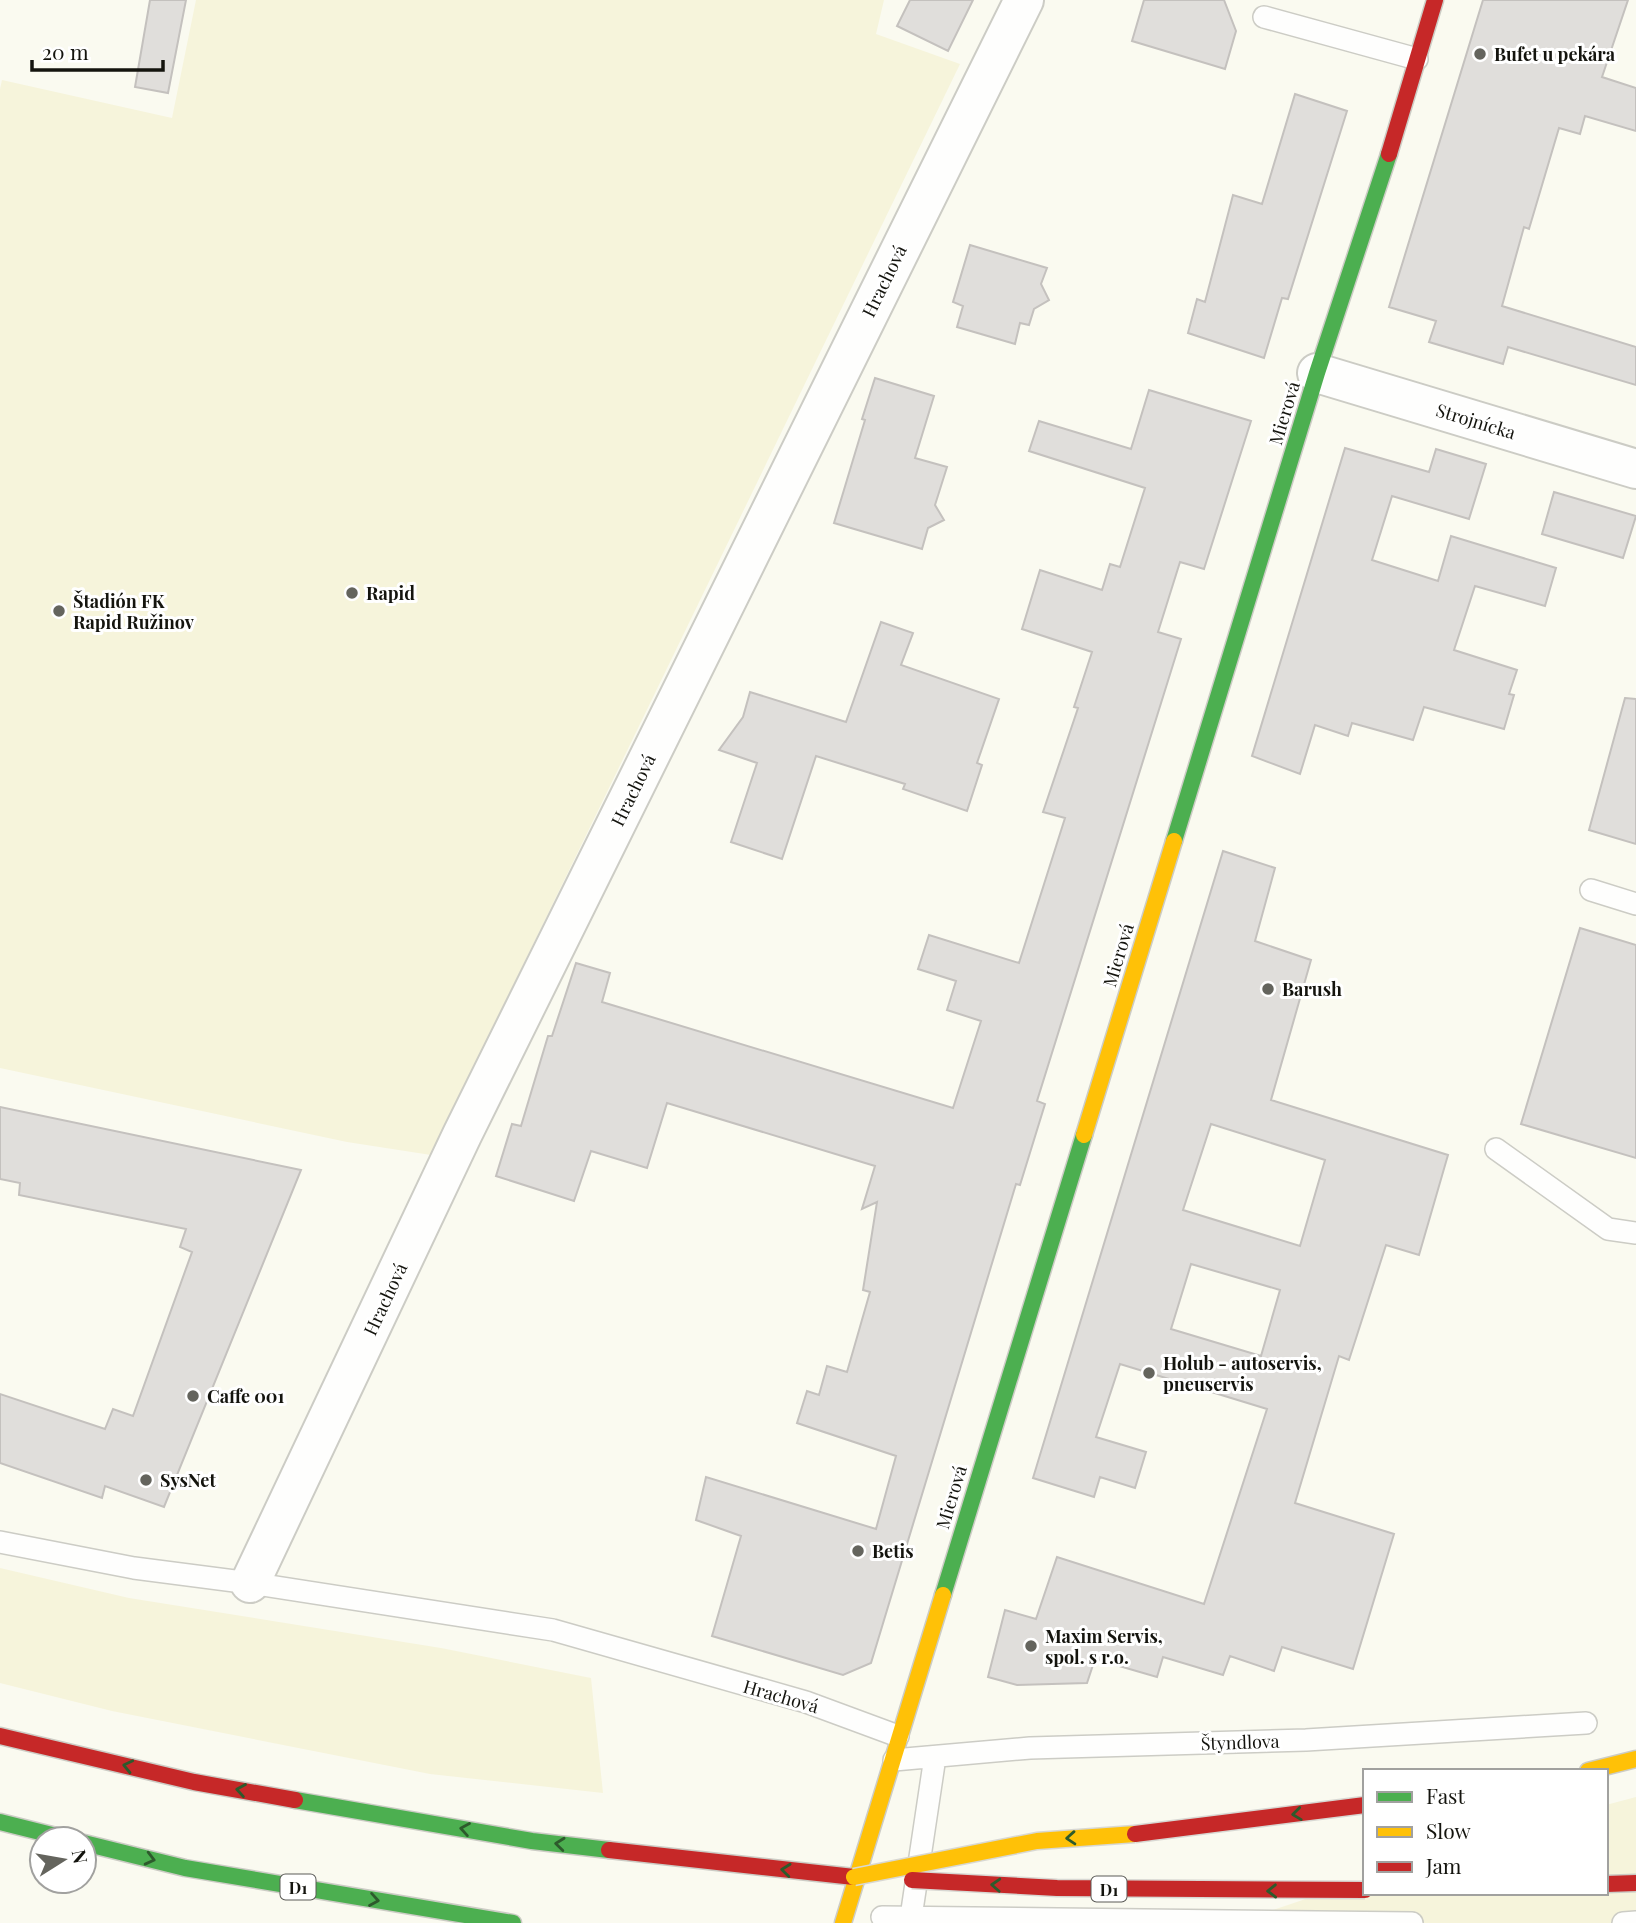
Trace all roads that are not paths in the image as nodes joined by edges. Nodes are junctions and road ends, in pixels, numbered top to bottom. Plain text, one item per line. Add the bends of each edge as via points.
1 (1024, 0) edge
2 (1435, 0) edge
3 (1264, 17) dead end
4 (1417, 59) junction
5 (1317, 373) junction
6 (1636, 469) edge
7 (1591, 890) dead end
8 (1636, 904) edge
9 (1496, 1149) dead end
10 (1636, 1233) edge
11 (0, 1542) edge
12 (250, 1583) junction
13 (1586, 1723) dead end
14 (0, 1736) edge
15 (898, 1736) junction
16 (935, 1757) junction
17 (1636, 1759) edge
18 (894, 1760) junction
19 (1596, 1769) edge
20 (1363, 1805) edge
21 (0, 1822) edge
22 (28, 1829) edge
23 (98, 1846) edge
24 (854, 1877) junction
25 (1636, 1883) edge
26 (1608, 1884) edge
27 (1363, 1890) edge
28 (882, 1917) dead end
29 (911, 1917) junction
30 (1636, 1922) edge
31 (513, 1923) edge
32 (843, 1923) edge
33 (1412, 1923) edge
34 (1623, 1923) edge

1 - 12 street, Hrachová via 462,1135
2 - 4 main road, Mierová
3 - 4 lane
4 - 5 main road, Mierová
5 - 6 street, Strojnícka
5 - 15 main road, Mierová
7 - 8 lane
9 - 10 lane via 1608,1229
11 - 12 lane, Hrachová via 134,1569
12 - 15 lane, Hrachová via 553,1630 806,1702
13 - 16 lane, Štyndlova via 1306,1740 1030,1748
24 -> 14 main road, D1 via 532,1841 194,1782
15 - 18 main road, Mierová
16 - 18 lane, Štyndlova
16 - 29 lane
17 - 19 main road
18 - 32 main road, Mierová
20 -> 24 main road, bridge via 1143,1833 1037,1841
21 - 22 main road
23 -> 31 main road, D1 via 186,1868
27 -> 24 main road, D1, bridge via 1070,1888
25 - 26 main road
28 - 29 lane
29 - 33 lane
30 - 34 lane

